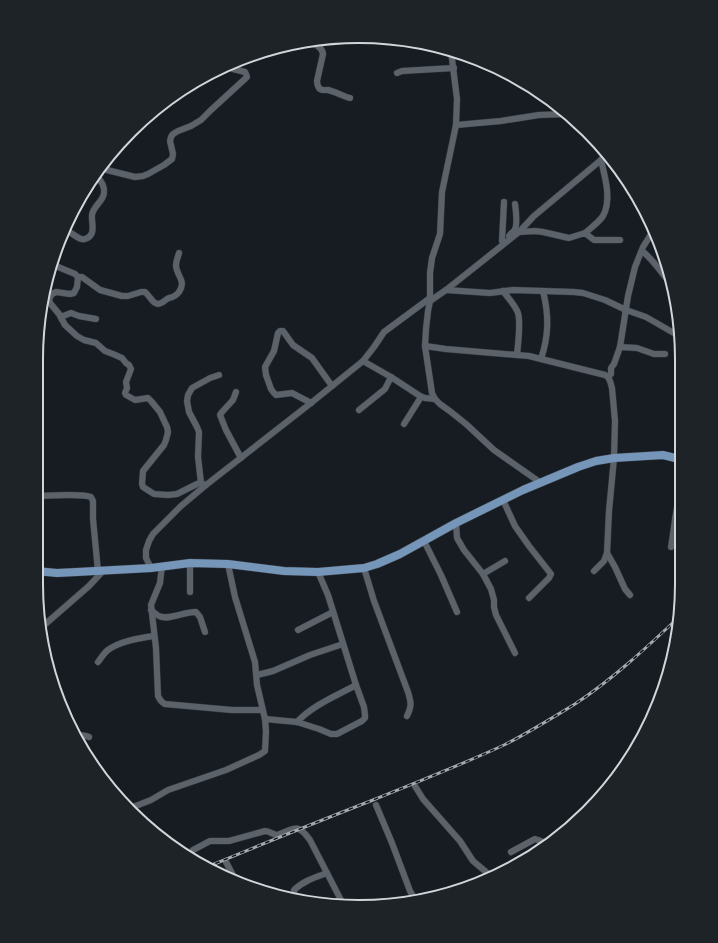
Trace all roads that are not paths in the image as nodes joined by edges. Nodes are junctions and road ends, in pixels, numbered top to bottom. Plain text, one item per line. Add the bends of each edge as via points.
1 (318, 46) edge
2 (452, 57) edge
3 (454, 68) junction
4 (234, 69) edge
5 (397, 73) dead end
6 (350, 98) dead end
7 (559, 114) edge
8 (456, 125) junction
9 (601, 160) joint
10 (106, 170) edge
11 (99, 179) edge
12 (504, 202) dead end
13 (515, 204) dead end
14 (70, 232) edge
15 (519, 232) junction
16 (585, 233) junction
17 (650, 236) edge
18 (620, 240) dead end
19 (502, 241) junction
20 (495, 251) junction
21 (642, 251) junction
22 (179, 253) dead end
23 (57, 267) edge
24 (663, 273) edge
25 (78, 277) junction
26 (446, 290) junction
27 (503, 291) junction
28 (543, 291) junction
29 (430, 300) junction
30 (626, 310) junction
31 (62, 319) junction
32 (96, 319) dead end
33 (673, 333) edge
34 (425, 346) junction
35 (620, 347) junction
36 (665, 354) dead end
37 (517, 355) junction
38 (541, 358) junction
39 (363, 362) junction
40 (218, 375) dead end
41 (392, 377) junction
42 (608, 377) junction
43 (332, 386) junction
44 (236, 392) dead end
45 (421, 397) junction
46 (435, 399) junction
47 (311, 403) junction
48 (359, 410) dead end
49 (404, 424) dead end
50 (241, 458) junction
51 (614, 458) junction
52 (675, 458) edge
53 (541, 483) junction
54 (203, 484) junction
55 (43, 496) edge
56 (503, 500) junction
57 (456, 523) junction
58 (675, 526) edge
59 (424, 541) junction
60 (671, 547) dead end
61 (607, 553) junction
62 (505, 561) dead end
63 (190, 563) junction
64 (228, 564) junction
65 (162, 566) junction
66 (150, 568) junction
67 (364, 568) junction
68 (100, 571) junction
69 (594, 571) dead end
70 (43, 572) edge
71 (318, 572) junction
72 (483, 574) junction
73 (190, 592) dead end
74 (630, 595) dead end
75 (529, 598) dead end
76 (151, 610) junction
77 (333, 612) junction
78 (458, 612) dead end
79 (46, 624) edge
80 (298, 630) dead end
81 (205, 632) dead end
82 (154, 636) junction
83 (343, 644) junction
84 (515, 653) dead end
85 (98, 662) dead end
86 (257, 675) junction
87 (356, 685) junction
88 (262, 710) junction
89 (408, 716) dead end
90 (265, 719) junction
91 (297, 722) junction
92 (82, 736) edge
93 (89, 737) dead end
94 (415, 786) dead end
95 (376, 805) dead end
96 (135, 806) edge
97 (542, 842) edge
98 (193, 850) dead end
99 (511, 852) dead end
100 (226, 862) dead end
101 (232, 873) edge
102 (327, 873) junction
103 (487, 873) edge
104 (294, 893) edge
105 (413, 895) edge
106 (341, 899) edge

1 - 6 street via 323,54 317,85 322,90 330,90
2 - 3 street
3 - 5 street
3 - 8 street
4 - 10 street via 245,72 247,77 201,120 171,137 173,154 169,162 143,176
7 - 8 street
8 - 29 street via 442,192 440,234 432,258
9 - 15 street via 534,216
9 - 16 street via 607,186 606,208 603,216
11 - 14 street via 104,194 92,214 93,232 84,240
12 - 19 street
13 - 19 street via 516,228
15 - 16 street via 535,231 569,238
15 - 20 street
16 - 18 street via 594,240
17 - 21 street
19 - 20 street
20 - 26 street
21 - 24 street
21 - 30 street via 635,267
22 - 25 street via 176,265 182,288 174,297 159,304 144,292 122,296 100,290 82,277
23 - 25 street
25 - 31 street via 74,293 56,292 49,299
26 - 27 street via 490,293
26 - 29 street
27 - 28 street
27 - 37 street via 519,314
28 - 30 street via 583,293
28 - 38 street via 548,325
29 - 34 street
29 - 39 street via 384,332
30 - 33 street via 646,317
30 - 35 street
31 - 32 street via 71,313
31 - 54 street via 77,336 96,343 129,365 131,369 126,382 126,395 136,400 148,398 160,412 167,427 167,435 164,445 143,471 143,487 154,494 168,495
34 - 37 street
34 - 46 street
35 - 36 street
35 - 42 street
37 - 38 street
38 - 42 street
39 - 41 street
39 - 43 street
40 - 54 street via 192,388 187,401 189,412 199,432 198,458
41 - 45 street
41 - 48 street via 385,389
42 - 51 street via 612,388 615,421
43 - 47 street
43 - 47 street via 312,358 297,348 283,331 278,333 274,350 265,367 271,389 276,395 292,393
44 - 50 street via 233,400 220,415
45 - 46 street
45 - 49 street
46 - 53 street via 494,450
47 - 50 street
50 - 54 street
51 - 52 main road via 663,455
51 - 53 main road via 578,467
51 - 61 street
53 - 56 main road
54 - 66 street via 152,534 146,550
55 - 68 street via 91,497
56 - 57 main road
56 - 75 street via 515,526 551,574
57 - 59 main road
57 - 72 street via 460,544
58 - 60 street
59 - 67 main road via 400,554
59 - 78 street
61 - 69 street via 604,561
61 - 74 street
62 - 72 street
63 - 64 main road
63 - 65 main road
63 - 73 street
64 - 71 main road via 284,571
64 - 86 street
65 - 66 main road
65 - 76 street via 160,583
66 - 68 main road
67 - 71 main road
67 - 89 street via 408,692 411,708
68 - 70 main road
68 - 79 street via 89,586
71 - 77 street
72 - 84 street via 494,596 496,615
76 - 81 street via 162,617 196,612
76 - 82 street
77 - 80 street
77 - 83 street
82 - 85 street via 112,647
82 - 88 street via 158,696 162,703 232,710
83 - 86 street
83 - 87 street
86 - 88 street
87 - 91 street via 316,706
87 - 91 street via 364,707 365,715 362,721 337,734
88 - 90 street
90 - 91 street
90 - 96 street via 266,746 263,753 226,770 168,790
92 - 93 street
94 - 103 street via 473,861
95 - 105 street
97 - 99 street via 535,839
98 - 102 street via 210,841 229,841 265,831 277,835 296,828 304,831
100 - 101 street
102 - 104 street via 303,883 294,890
102 - 106 street

